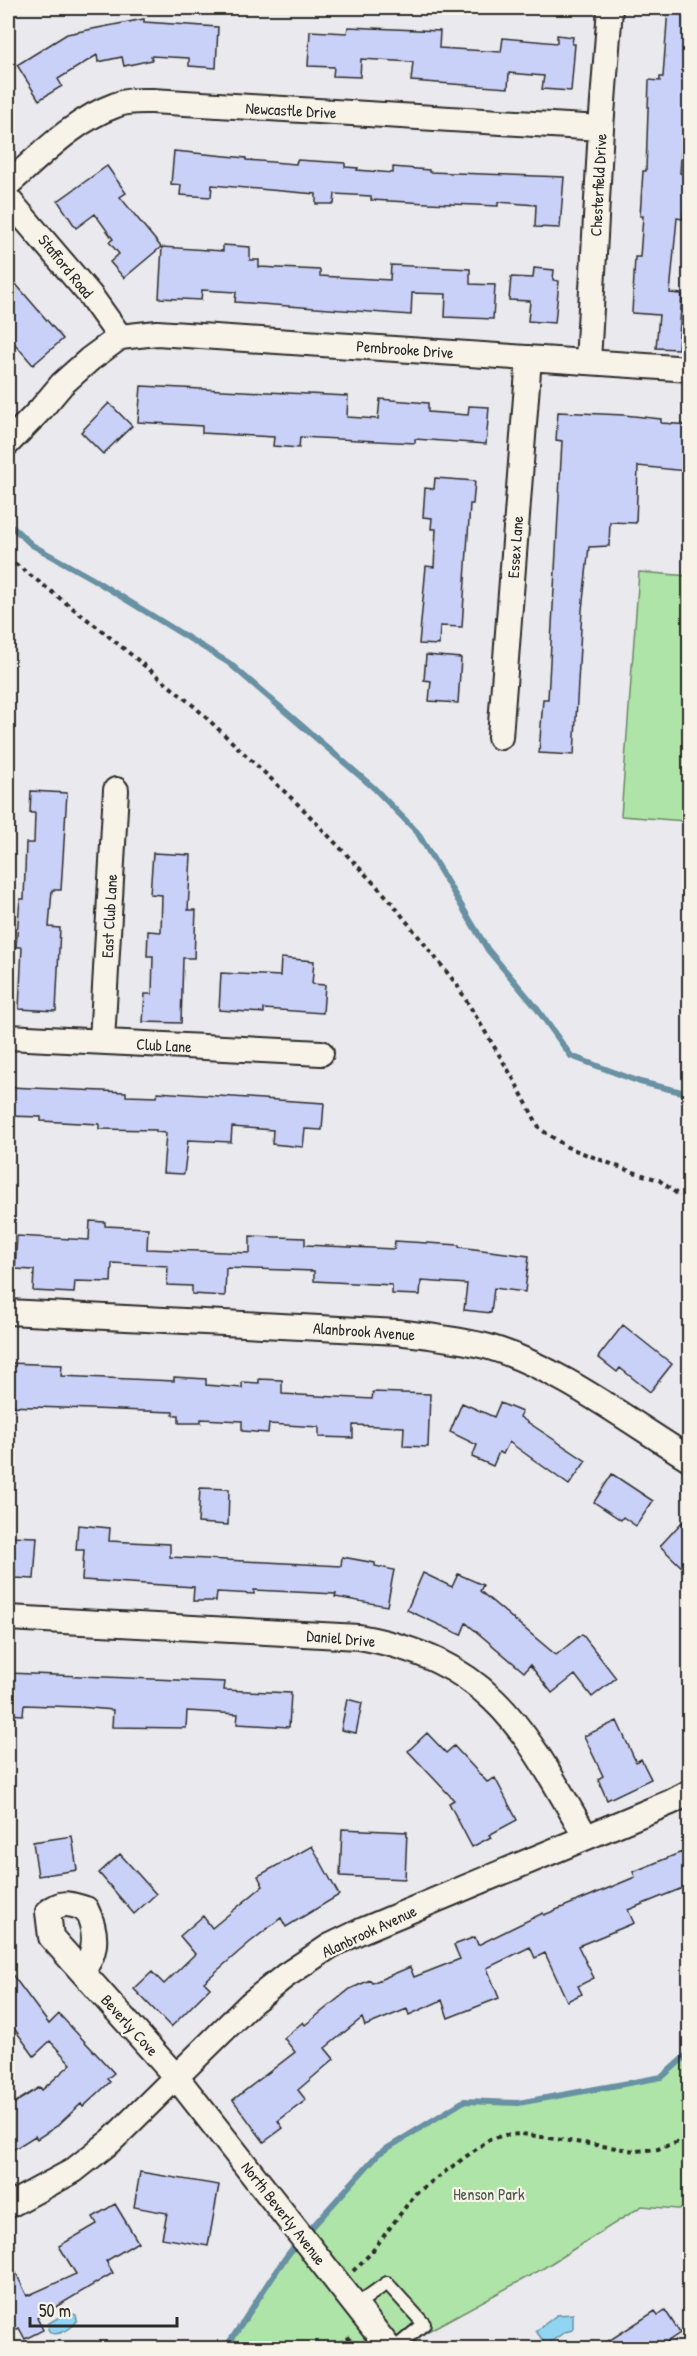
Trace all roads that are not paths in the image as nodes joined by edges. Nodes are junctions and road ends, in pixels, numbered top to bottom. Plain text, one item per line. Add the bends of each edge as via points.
1 (610, 8) edge
2 (601, 128) junction
3 (8, 184) edge
4 (8, 199) edge
5 (120, 337) junction
6 (529, 358) junction
7 (588, 362) junction
8 (690, 369) edge
9 (8, 443) edge
10 (500, 737) dead end
11 (116, 790) dead end
12 (8, 1037) edge
13 (102, 1041) junction
14 (321, 1053) dead end
15 (8, 1312) edge
16 (690, 1459) edge
17 (8, 1618) edge
18 (690, 1792) edge
19 (586, 1837) junction
20 (82, 1971) dead end
21 (177, 2078) junction
22 (8, 2206) edge
23 (356, 2305) junction
24 (390, 2349) edge
25 (395, 2349) edge

1 - 2 street, Chesterfield Drive
2 - 3 street, Newcastle Drive via 129,102 90,117
2 - 7 street, Chesterfield Drive
4 - 5 street, Stafford Road via 90,295
5 - 6 street, Pembrooke Drive via 157,333
5 - 9 street via 62,384
6 - 7 street, Pembrooke Drive
6 - 10 street, Essex Lane
7 - 8 street, Pembrooke Drive
11 - 13 street, East Club Lane
12 - 13 street, Club Lane
13 - 14 street, Club Lane
15 - 16 street, Alanbrook Avenue via 444,1337 529,1363 567,1382
17 - 19 street, Daniel Drive via 359,1637 407,1648 467,1677 513,1718 540,1756
18 - 19 street, Alanbrook Avenue
19 - 21 street, Alanbrook Avenue via 330,1946 250,2004
20 - 21 street, Beverly Cove
21 - 22 street, Alanbrook Avenue via 73,2171
21 - 23 street, North Beverly Avenue
23 - 24 street, North Beverly Avenue
23 - 25 lane via 387,2283 417,2316 424,2324

